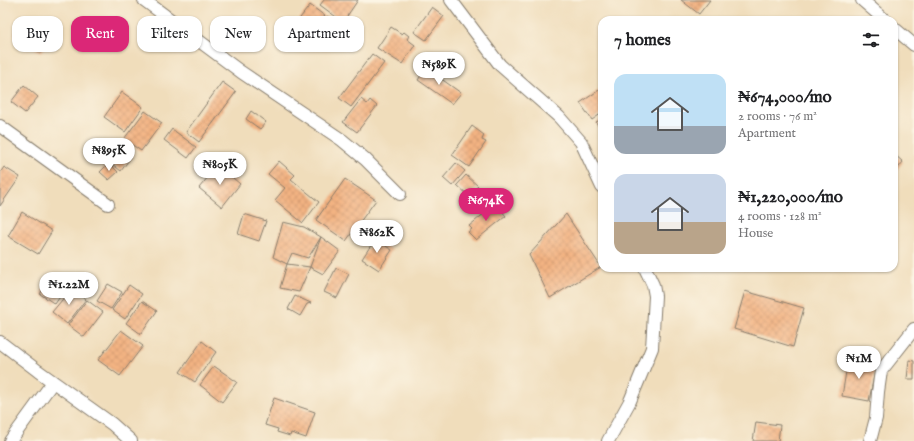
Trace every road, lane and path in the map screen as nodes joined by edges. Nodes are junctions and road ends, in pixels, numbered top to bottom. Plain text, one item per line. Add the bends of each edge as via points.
1 (144, 0) edge
2 (451, 0) edge
3 (862, 0) edge
4 (880, 16) edge
5 (898, 31) edge
6 (914, 45) edge
7 (0, 126) edge
8 (598, 178) edge
9 (400, 194) dead end
10 (108, 204) dead end
11 (647, 272) edge
12 (914, 328) edge
13 (0, 342) edge
14 (53, 382) junction
15 (10, 441) edge
16 (131, 441) edge
17 (608, 441) edge
18 (870, 441) edge

1 - 9 street via 241,72 342,140
2 - 8 street via 500,65 559,117 581,142
3 - 4 street
5 - 6 street
7 - 10 street
11 - 17 street via 655,296 652,348 630,401
12 - 18 street via 881,372 876,418
13 - 14 street
14 - 15 street
14 - 16 street via 112,424

